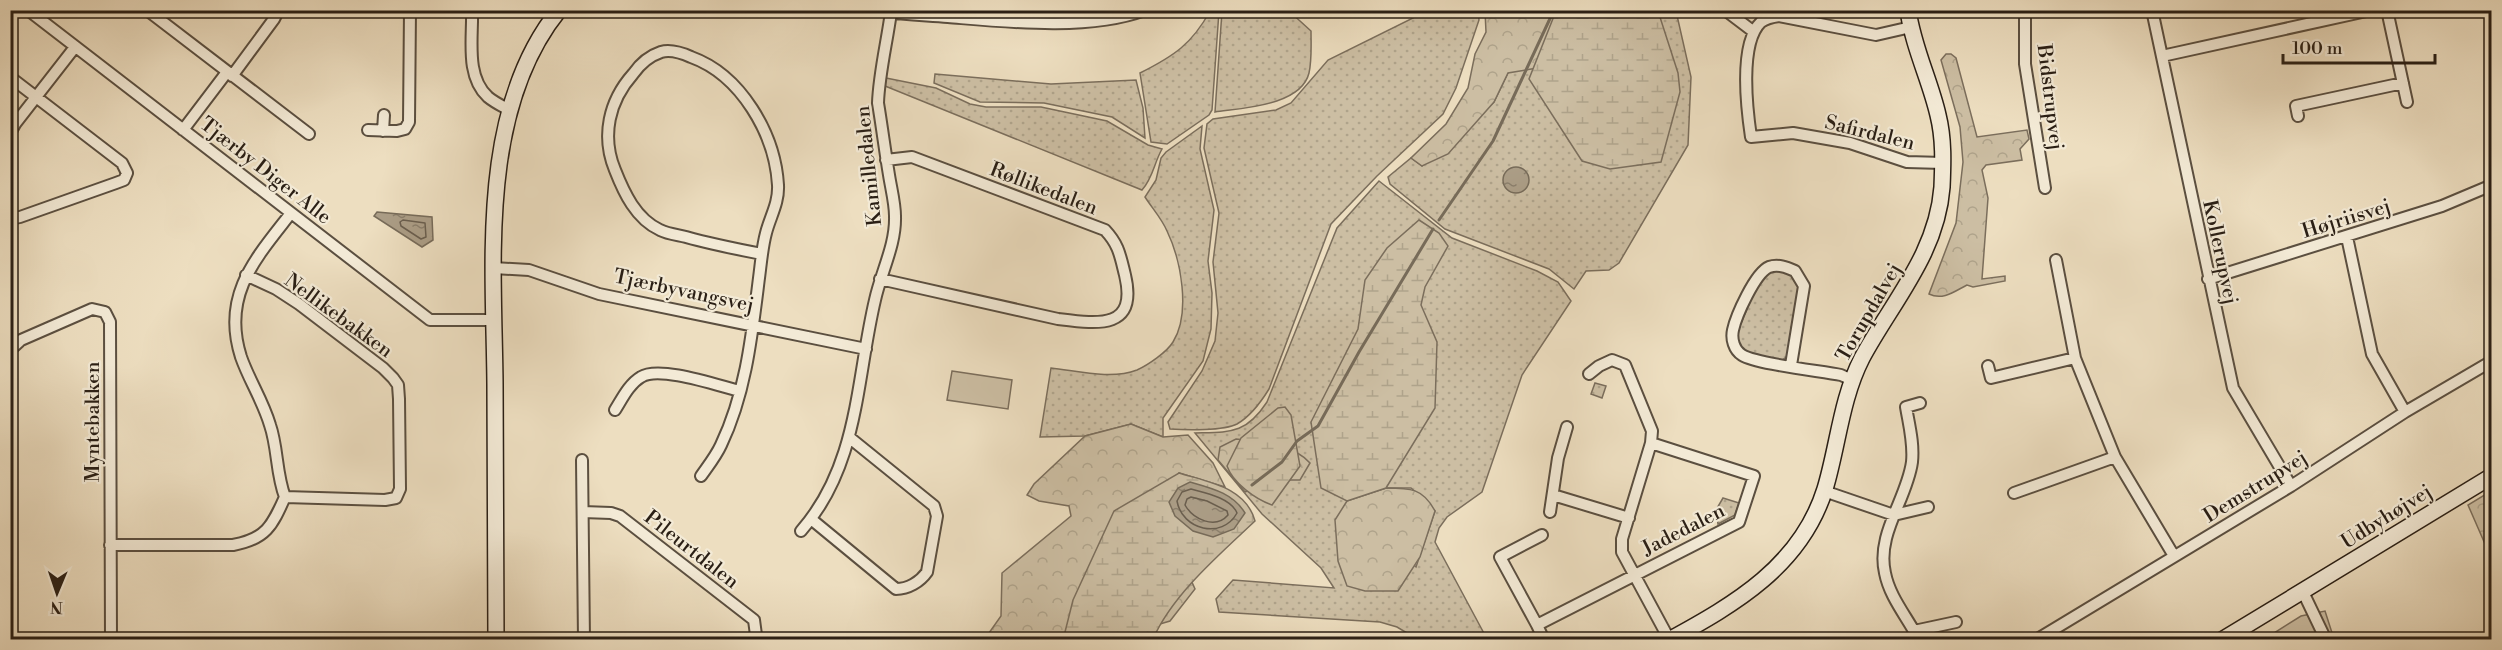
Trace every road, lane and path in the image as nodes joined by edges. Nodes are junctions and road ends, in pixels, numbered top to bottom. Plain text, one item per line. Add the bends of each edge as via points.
1 (28, 10) edge
2 (147, 10) edge
3 (275, 10) edge
4 (410, 10) edge
5 (472, 10) edge
6 (559, 10) edge
7 (1047, 10) edge
8 (1145, 10) edge
9 (1725, 10) edge
10 (1908, 10) edge
11 (2025, 10) edge
12 (2152, 10) edge
13 (2370, 10) edge
14 (2387, 10) edge
15 (887, 11) edge
16 (945, 14) edge
17 (1047, 22) junction
18 (1911, 27) junction
19 (1754, 32) junction
20 (75, 47) junction
21 (2162, 56) junction
22 (229, 74) junction
23 (10, 77) edge
24 (2403, 83) junction
25 (35, 96) junction
26 (2407, 102) dead end
27 (508, 110) junction
28 (384, 115) dead end
29 (2298, 116) dead end
30 (183, 130) junction
31 (368, 130) dead end
32 (383, 131) junction
33 (10, 133) edge
34 (309, 134) dead end
35 (886, 160) junction
36 (1943, 163) junction
37 (2492, 185) edge
38 (2045, 188) dead end
39 (291, 213) junction
40 (10, 219) edge
41 (2347, 237) junction
42 (762, 254) junction
43 (2056, 260) dead end
44 (494, 268) junction
45 (246, 276) junction
46 (880, 279) junction
47 (2208, 279) junction
48 (495, 321) junction
49 (753, 326) junction
50 (866, 349) junction
51 (10, 350) edge
52 (2075, 358) junction
53 (2492, 361) edge
54 (1791, 365) junction
55 (1988, 366) dead end
56 (1589, 374) dead end
57 (1852, 380) junction
58 (740, 391) junction
59 (1920, 403) dead end
60 (615, 410) dead end
61 (2405, 412) junction
62 (1567, 427) dead end
63 (850, 438) junction
64 (1651, 443) junction
65 (2115, 457) junction
66 (582, 460) dead end
67 (701, 476) dead end
68 (2492, 476) edge
69 (2291, 486) junction
70 (1824, 490) junction
71 (2014, 493) dead end
72 (1553, 495) junction
73 (285, 497) junction
74 (1928, 507) dead end
75 (583, 512) junction
76 (1550, 512) dead end
77 (1894, 515) junction
78 (1629, 518) junction
79 (811, 519) junction
80 (801, 531) dead end
81 (1542, 535) dead end
82 (110, 545) junction
83 (2174, 556) junction
84 (1634, 575) junction
85 (2303, 592) junction
86 (1956, 622) dead end
87 (1536, 625) junction
88 (111, 639) edge
89 (496, 639) edge
90 (584, 639) edge
91 (751, 639) edge
92 (1544, 639) edge
93 (1670, 639) edge
94 (2036, 639) edge
95 (2222, 639) edge
96 (2326, 639) edge

1 - 20 street, Tjærby Diger Alle
2 - 22 street
3 - 22 street via 274,19
4 - 32 street via 409,122 405,129
5 - 27 street via 473,69 477,83 488,97
6 - 27 street via 532,53
7 - 17 street
8 - 17 street, Kamilledalen via 1101,21
9 - 19 street
10 - 18 street, Torupdalvej
11 - 38 street, Bidstrupvej via 2025,64
12 - 21 street, Kollerupvej
13 - 21 street
14 - 24 street
15 - 16 street, Kamilledalen
15 - 35 street, Kamilledalen via 879,94
16 - 17 street, Kamilledalen
18 - 19 street via 1876,35 1779,16 1768,18
18 - 36 street, Torupdalvej via 1938,115
19 - 36 street, Safirdalen via 1745,99 1752,137 1793,133 1850,143 1907,162
20 - 25 street
20 - 30 street, Tjærby Diger Alle
21 - 47 street, Kollerupvej
22 - 30 street
22 - 34 street
23 - 25 street
24 - 26 street
24 - 29 street via 2296,106
25 - 33 street
25 - 40 street via 122,163 127,173 124,180
27 - 44 street via 495,196
28 - 32 street
30 - 39 street, Tjærby Diger Alle
31 - 32 street
35 - 46 street, Kamilledalen via 895,215 893,240
35 - 46 street, Røllikedalen via 912,157 1105,230 1117,242 1129,291 1123,313 1113,320 1088,322 1058,319
36 - 57 street, Torupdalvej via 1937,217 1926,251
37 - 41 street, Højriisvej
39 - 45 street
39 - 48 street, Tjærby Diger Alle via 430,320
41 - 47 street, Højriisvej
41 - 61 street via 2372,354
42 - 42 street via 660,230 624,195 611,161 607,134 611,107 643,61 669,51 701,60 732,82 756,112 773,156 778,186
42 - 49 street
43 - 52 street
44 - 48 street
44 - 49 street, Tjærbyvangsvej via 530,270 599,294
45 - 73 street via 234,314 235,336 270,424
45 - 73 street, Nellikebakken via 299,304 383,368 398,385 400,489 396,498
46 - 50 street, Kamilledalen
47 - 69 street, Kollerupvej via 2233,388
48 - 89 street
49 - 50 street, Tjærbyvangsvej
49 - 58 street
50 - 63 street, Kamilledalen
51 - 82 street, Myntebakken via 21,340 92,309 105,312 111,334
52 - 55 street via 1991,378
52 - 65 street
53 - 61 street, Demstrupvej
54 - 54 street via 1804,286 1795,271 1775,266 1765,269 1755,280 1732,338 1742,355
54 - 57 street
56 - 64 street, Jadedalen via 1612,360 1625,365 1650,423
57 - 70 street, Torupdalvej
58 - 60 street via 654,372 641,376
58 - 67 street via 720,446
59 - 77 street via 1906,407 1912,461
61 - 69 street, Demstrupvej
62 - 72 street
63 - 79 street, Kamilledalen via 831,485
63 - 79 street via 934,506 937,516 927,572 904,589 896,589
64 - 78 street, Jadedalen
64 - 84 street, Jadedalen via 1754,476 1739,522
65 - 71 street
65 - 83 street
66 - 75 street
68 - 85 street, Udbyhøjvej
69 - 83 street, Demstrupvej
70 - 77 street
70 - 93 street, Torupdalvej via 1802,536 1762,581 1732,604
72 - 76 street
72 - 78 street, Jadedalen
73 - 82 street via 269,527 250,542
74 - 77 street
75 - 90 street
75 - 91 street, Pileurtdalen via 620,516 754,620 756,635
77 - 86 street via 1884,558 1890,592 1914,631
78 - 84 street, Jadedalen via 1622,552
79 - 80 street, Kamilledalen
81 - 87 street via 1500,557
82 - 88 street, Myntebakken
83 - 94 street, Demstrupvej
84 - 87 street, Jadedalen
84 - 93 street, Jadedalen
85 - 95 street, Udbyhøjvej
85 - 96 street
87 - 92 street

